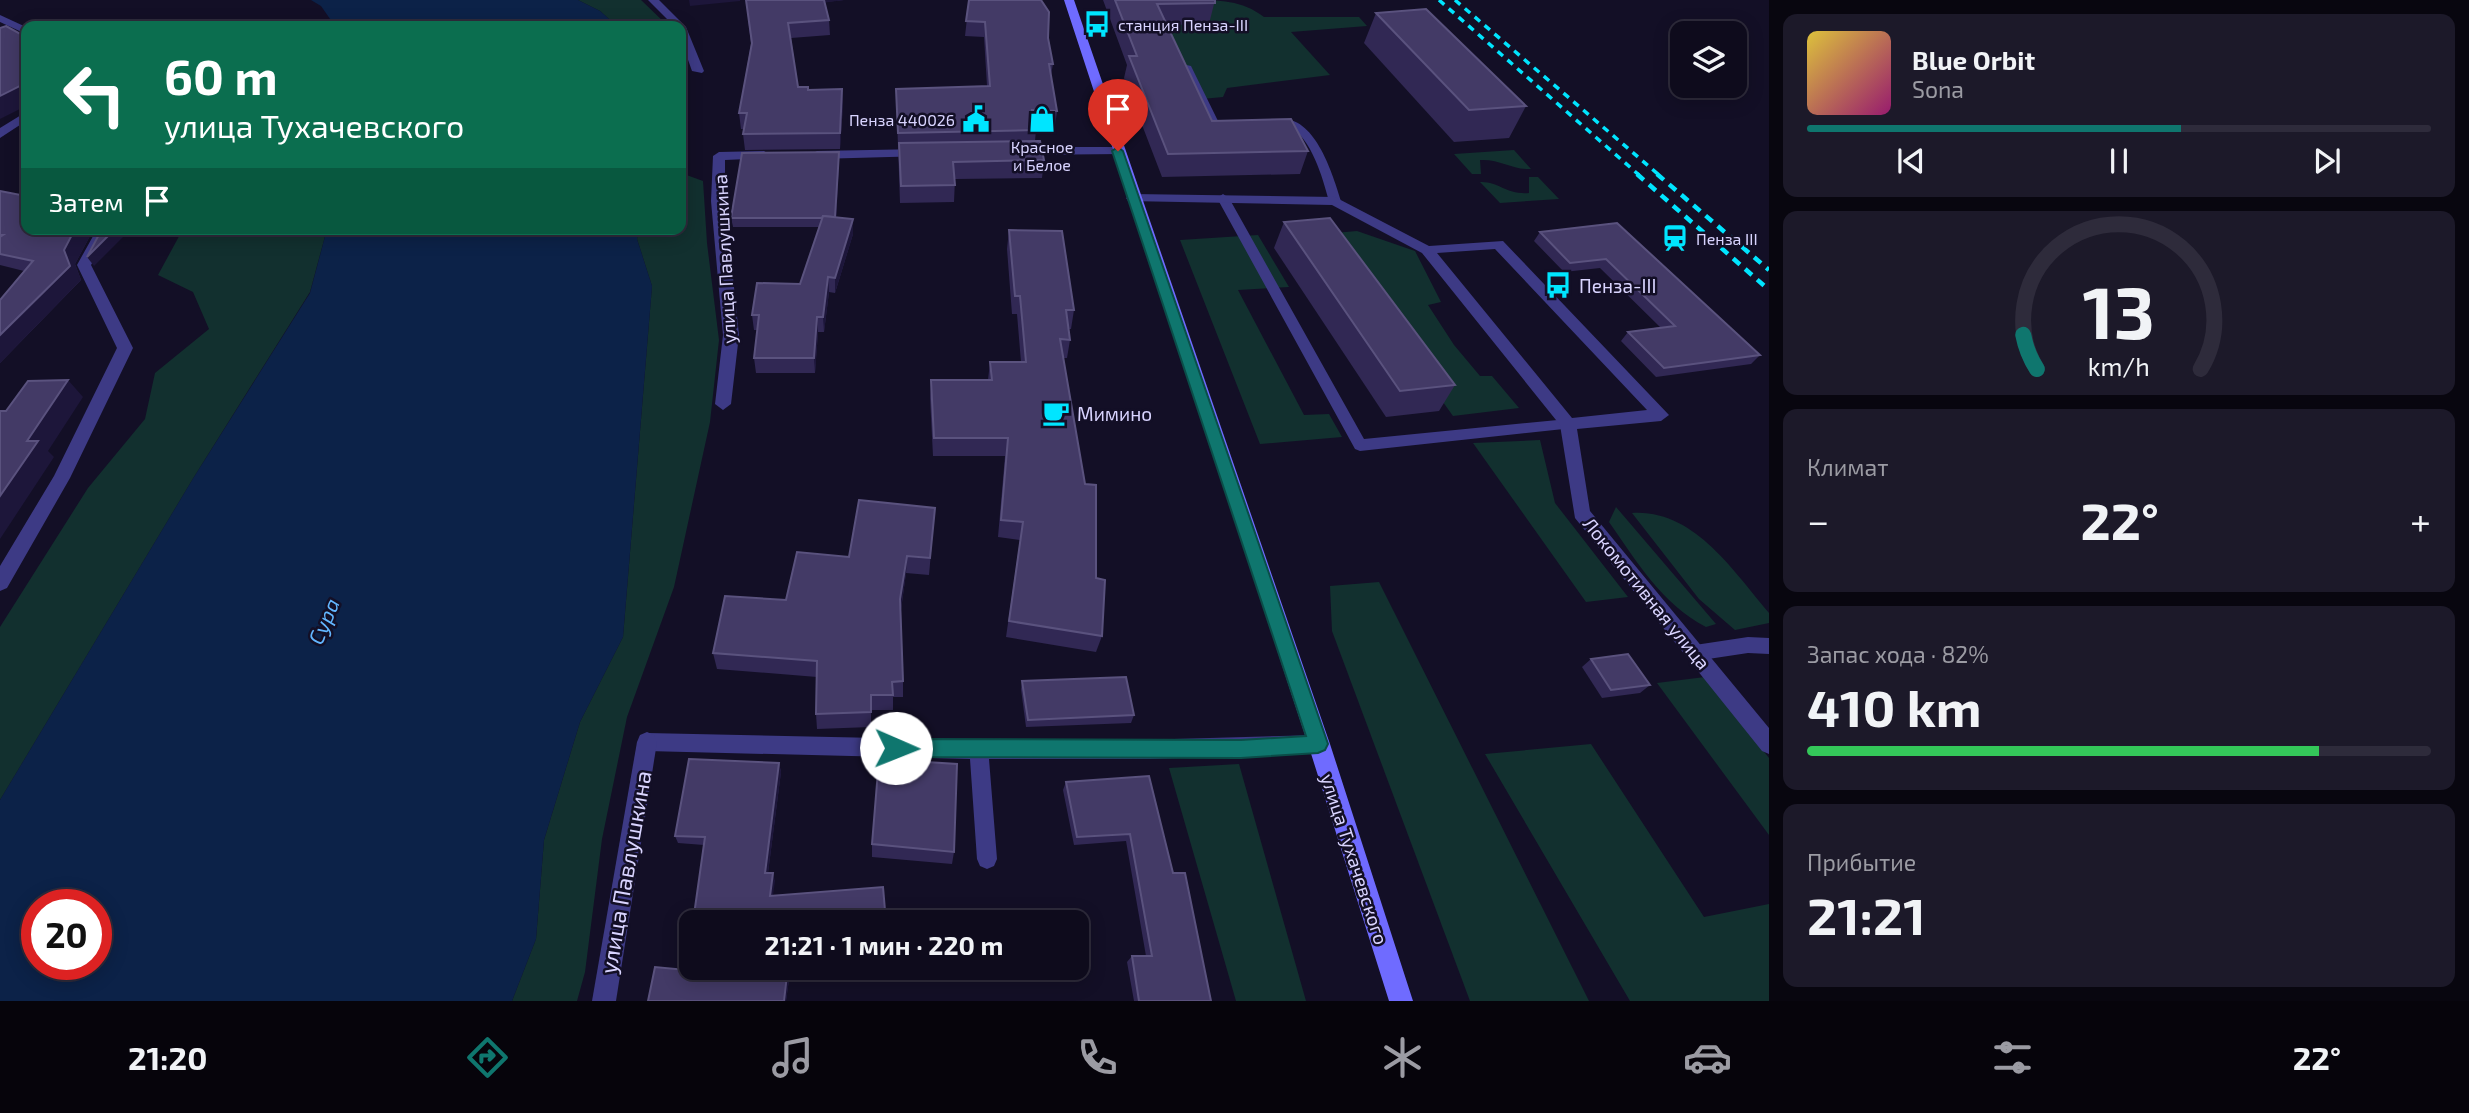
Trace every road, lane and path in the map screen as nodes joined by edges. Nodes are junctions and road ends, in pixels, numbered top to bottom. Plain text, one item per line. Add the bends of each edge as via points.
1 (653, 0) edge
2 (1069, 0) edge
3 (0, 19) edge
4 (674, 21) edge
5 (21, 29) edge
6 (686, 42) edge
7 (1186, 66) edge
8 (698, 71) dead end
9 (21, 119) edge
10 (1239, 123) edge
11 (1265, 123) edge
12 (0, 134) edge
13 (1118, 151) junction
14 (1005, 152) edge
15 (937, 153) edge
16 (774, 155) edge
17 (801, 155) edge
18 (1133, 198) junction
19 (1223, 198) junction
20 (1335, 201) junction
21 (101, 235) edge
22 (1427, 250) junction
23 (723, 404) dead end
24 (1568, 424) junction
25 (0, 583) edge
26 (1769, 646) edge
27 (1695, 653) junction
28 (647, 742) joint
29 (1318, 744) junction
30 (1769, 744) edge
31 (979, 750) junction
32 (987, 859) dead end
33 (604, 1001) edge
34 (1401, 1001) edge

1 - 4 street
2 - 13 main road, улица Тухачевского
3 - 5 street
6 - 8 street
7 - 10 lane via 1214,124
9 - 12 street
11 - 20 lane via 1290,122 1300,127 1328,177
13 - 14 street
13 - 18 main road, улица Тухачевского
15 - 17 street
16 - 23 street, улица Павлушкина via 719,156 718,201 731,335
18 - 19 street
18 - 29 main road, улица Тухачевского
19 - 20 street
19 - 24 lane via 1360,444
20 - 22 street
21 - 25 street via 84,265 125,348 61,478
22 - 24 street
22 - 24 street via 1498,244 1661,415
24 - 27 street, Локомотивная улица via 1581,513
26 - 27 lane
27 - 30 street, Локомотивная улица
28 - 31 lane
28 - 33 street, улица Павлушкина
29 - 31 lane via 1241,749
29 - 34 main road, улица Тухачевского
31 - 32 lane

